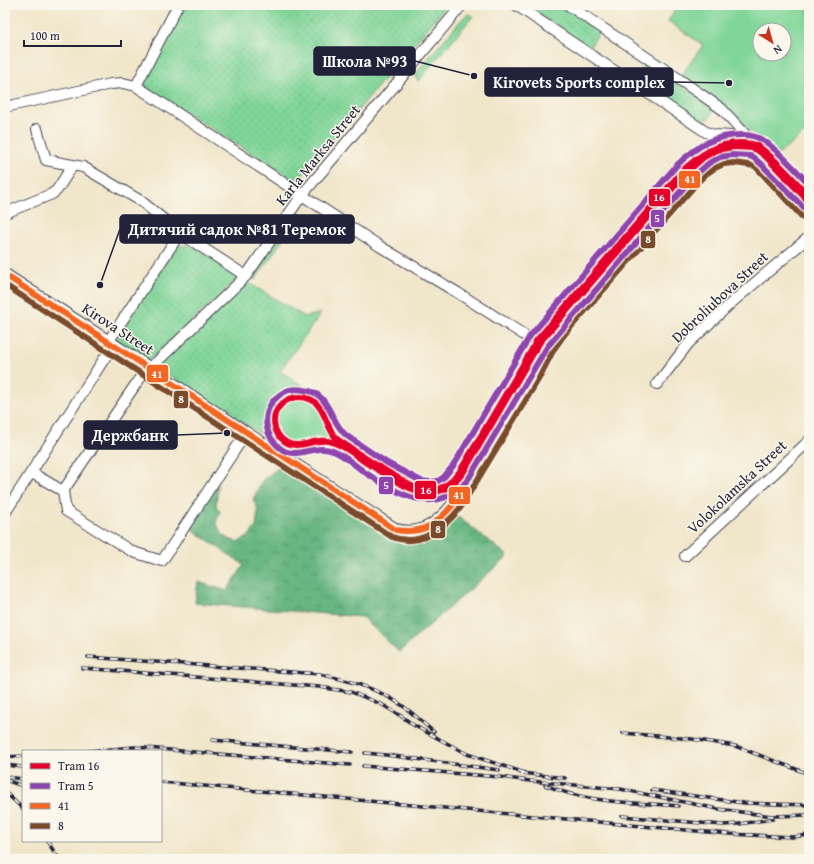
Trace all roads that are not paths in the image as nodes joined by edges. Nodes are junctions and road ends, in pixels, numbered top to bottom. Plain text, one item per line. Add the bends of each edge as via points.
1 (178, 5) edge
2 (516, 5) edge
3 (568, 5) edge
4 (457, 7) edge
5 (136, 86) junction
6 (5, 107) edge
7 (37, 129) dead end
8 (749, 137) junction
9 (759, 159) junction
10 (73, 165) junction
11 (302, 195) junction
12 (5, 213) edge
13 (809, 213) edge
14 (180, 233) junction
15 (809, 236) edge
16 (5, 275) edge
17 (246, 276) junction
18 (111, 344) junction
19 (547, 345) junction
20 (149, 368) junction
21 (657, 384) dead end
22 (246, 433) junction
23 (809, 441) edge
24 (32, 473) junction
25 (63, 491) junction
26 (5, 513) edge
27 (685, 556) dead end

1 - 5 street
2 - 8 street via 706,132 714,135
3 - 8 street via 722,109
4 - 11 street, Karla Marksa Street
5 - 6 street via 111,84
5 - 11 street
7 - 10 street via 46,160
8 - 9 street
9 - 13 main road
9 - 19 main road, Kirova Street via 722,156 701,168
10 - 12 street via 52,194
10 - 14 street via 83,167 140,201
11 - 17 street, Karla Marksa Street
11 - 19 street via 529,338
14 - 17 street
14 - 18 street
15 - 21 street, Dobroliubova Street via 688,344
16 - 18 main road, Kirova Street
17 - 20 street, Karla Marksa Street
18 - 20 main road, Kirova Street
18 - 24 street
19 - 22 main road, Kirova Street via 455,502 438,521 415,532 396,530
20 - 22 main road, Kirova Street
20 - 25 street, Karla Marksa Street
22 - 25 street via 162,561 132,552 66,511
23 - 27 street, Volokolamska Street
24 - 25 street
24 - 26 street

